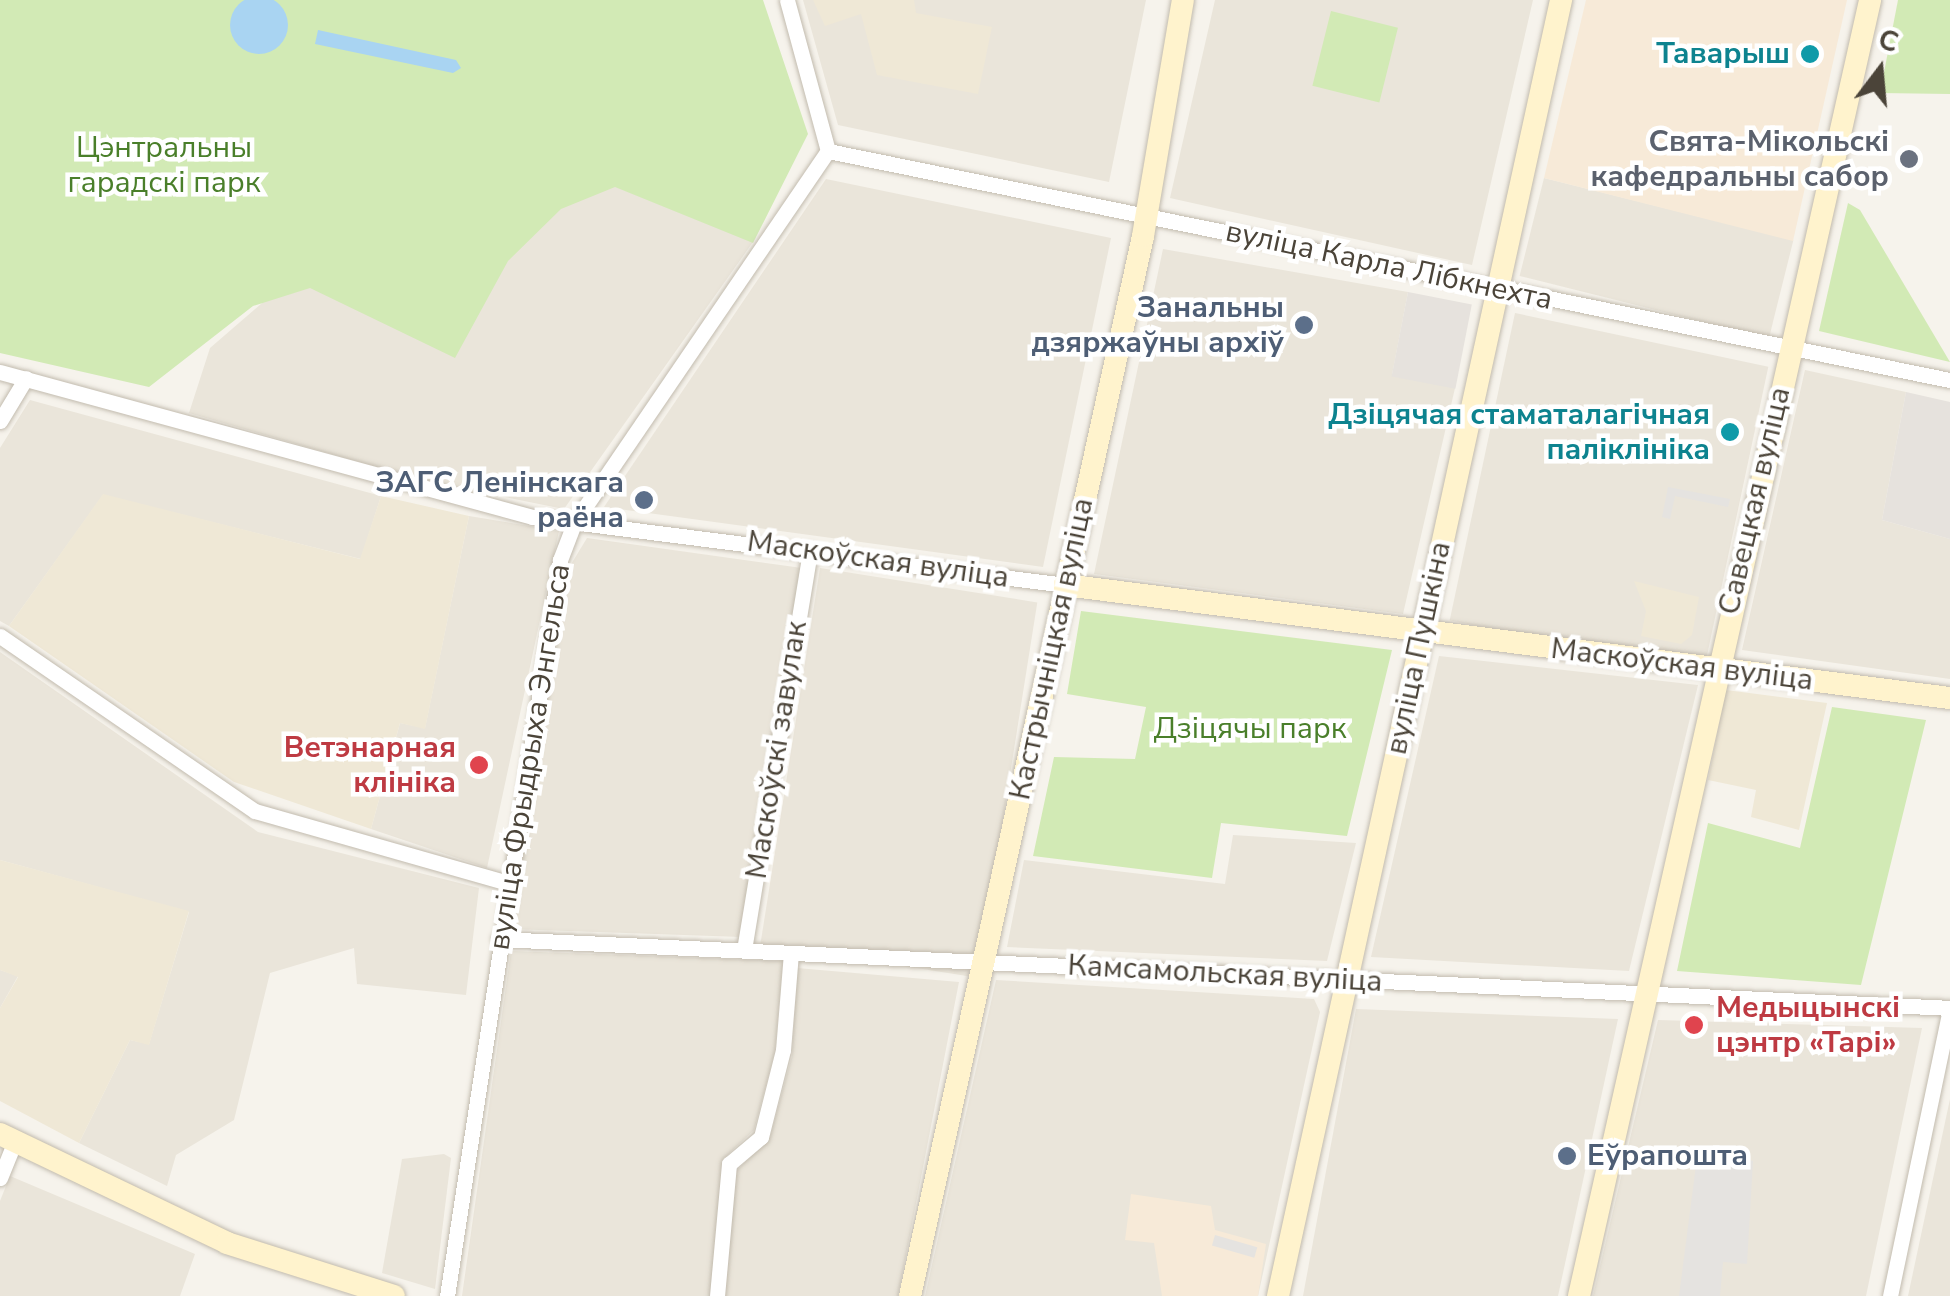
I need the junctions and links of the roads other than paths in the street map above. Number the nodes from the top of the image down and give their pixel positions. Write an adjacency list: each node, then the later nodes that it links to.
1 (787, 0): 5 (street)
2 (1183, 0): 6 (main road, Кастрычніцкая вуліца)
3 (1561, 0): 7 (main road, вуліца Пушкіна)
4 (1870, 0): 8 (main road, Савецкая вуліца)
5 (828, 151): 6 (street, вуліца Карла Лібкнехта); 13 (street, вуліца Фрыдрыха Энгельса)
6 (1145, 217): 7 (street, вуліца Карла Лібкнехта); 15 (main road, Кастрычніцкая вуліца)
7 (1497, 288): 8 (street, вуліца Карла Лібкнехта); 16 (main road, вуліца Пушкіна)
8 (1791, 348): 11 (street, вуліца Карла Лібкнехта); 18 (main road, Савецкая вуліца)
9 (0, 372): 10 (street, Маскоўская вуліца)
10 (26, 378): 12 (street); 13 (street, Маскоўская вуліца)
11 (1950, 380)
12 (0, 421)
13 (574, 523): 14 (street, Маскоўская вуліца); 20 (street, вуліца Фрыдрыха Энгельса)
14 (810, 550): 15 (street, Маскоўская вуліца); 22 (street, Маскоўскі завулак)
15 (1065, 586): 16 (main road, Маскоўская вуліца); 24 (main road, Кастрычніцкая вуліца)
16 (1422, 632): 18 (main road, Маскоўская вуліца); 25 (main road, вуліца Пушкіна)
17 (0, 636): 20 (street)
18 (1716, 670): 19 (main road, Маскоўская вуліца); 26 (main road, Савецкая вуліца)
19 (1950, 698)
20 (507, 883): 21 (street, вуліца Фрыдрыха Энгельса)
21 (500, 939): 22 (street, Камсамольская вуліца); 31 (street, вуліца Фрыдрыха Энгельса)
22 (744, 950): 23 (street, Камсамольская вуліца)
23 (791, 952): 24 (street, Камсамольская вуліца); 32 (street)
24 (984, 962): 25 (street, Камсамольская вуліца); 33 (main road, Кастрычніцкая вуліца)
25 (1346, 980): 26 (street, Камсамольская вуліца); 34 (main road, вуліца Пушкіна)
26 (1644, 995): 27 (street, Камсамольская вуліца); 35 (main road, Савецкая вуліца)
27 (1950, 1009): 36 (street)
28 (8, 1137): 29 (street); 30 (main road)
29 (0, 1178)
30 (394, 1296)
31 (447, 1296)
32 (717, 1296)
33 (910, 1296)
34 (1278, 1296)
35 (1580, 1296)
36 (1890, 1296)

